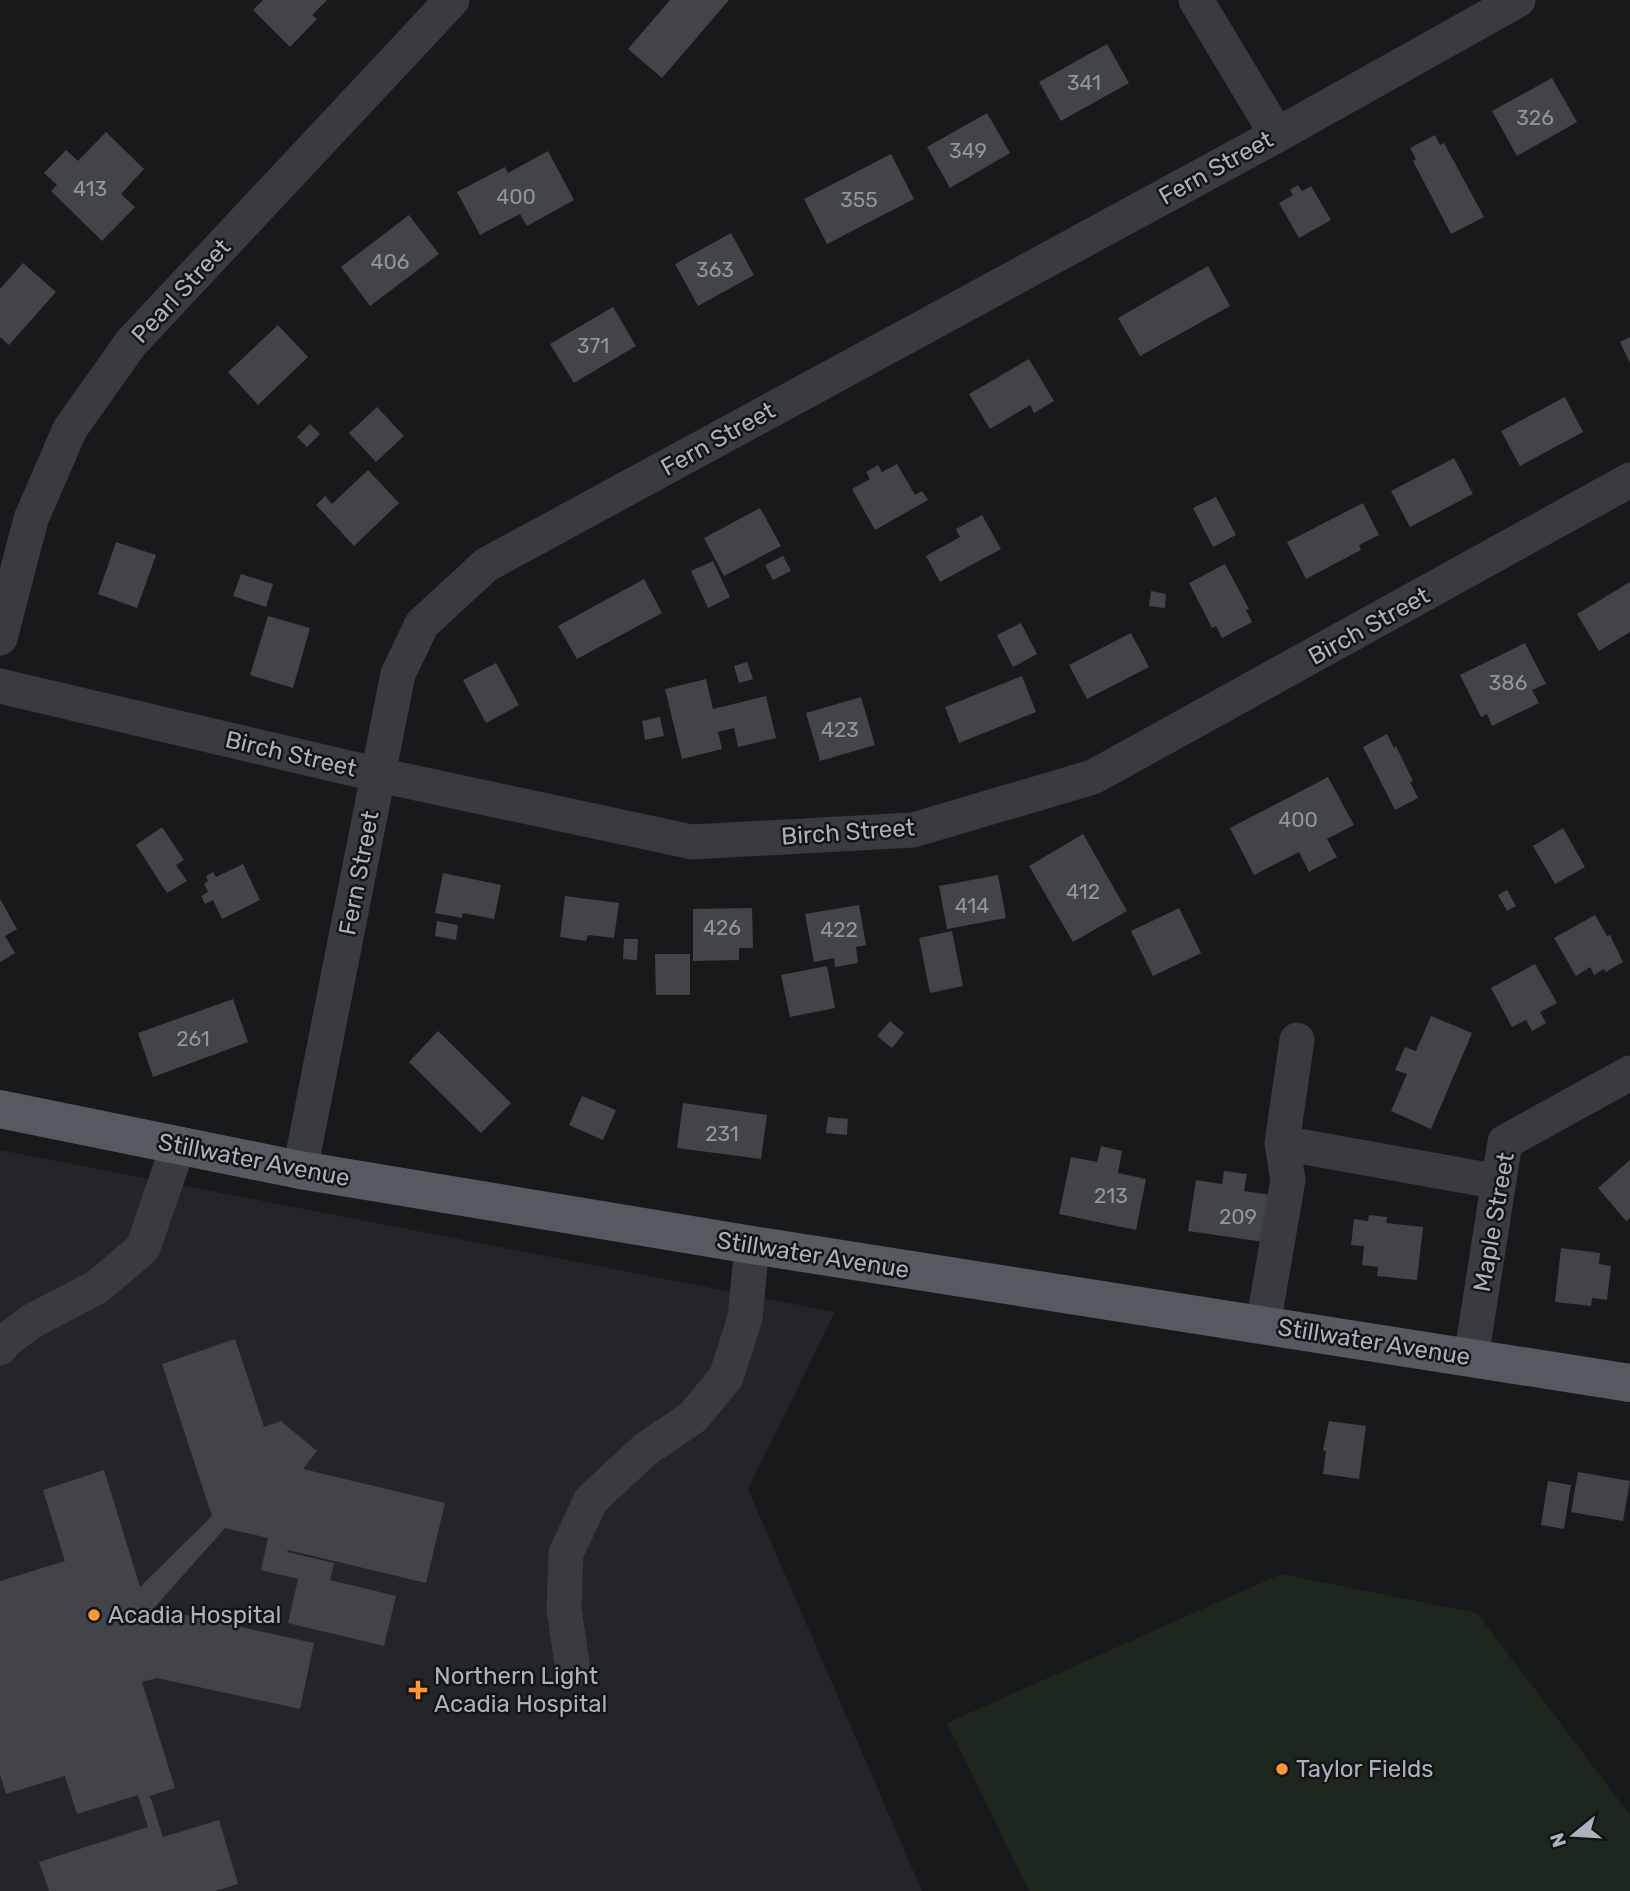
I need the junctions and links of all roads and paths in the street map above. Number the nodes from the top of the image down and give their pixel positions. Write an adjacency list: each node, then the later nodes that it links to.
1 (452, 0): 6 (street, Pearl Street)
2 (1196, 0): 4 (street)
3 (1518, 0): 4 (street, Fern Street)
4 (1278, 135): 8 (street, Fern Street)
5 (1630, 480): 8 (street, Birch Street)
6 (0, 638)
7 (0, 686): 8 (street, Birch Street)
8 (379, 775): 14 (street, Fern Street)
9 (1297, 1040): 12 (street)
10 (1630, 1073): 15 (street, Maple Street)
11 (0, 1109): 13 (main road, Stillwater Avenue)
12 (1282, 1143): 15 (street); 17 (street)
13 (178, 1146): 14 (main road, Stillwater Avenue); 18 (street)
14 (300, 1170): 16 (main road, Stillwater Avenue)
15 (1499, 1182): 19 (street, Maple Street)
16 (752, 1245): 17 (main road, Stillwater Avenue); 21 (street)
17 (1264, 1325): 19 (main road, Stillwater Avenue)
18 (0, 1348)
19 (1471, 1358): 20 (main road, Stillwater Avenue)
20 (1630, 1383)
21 (573, 1670)

